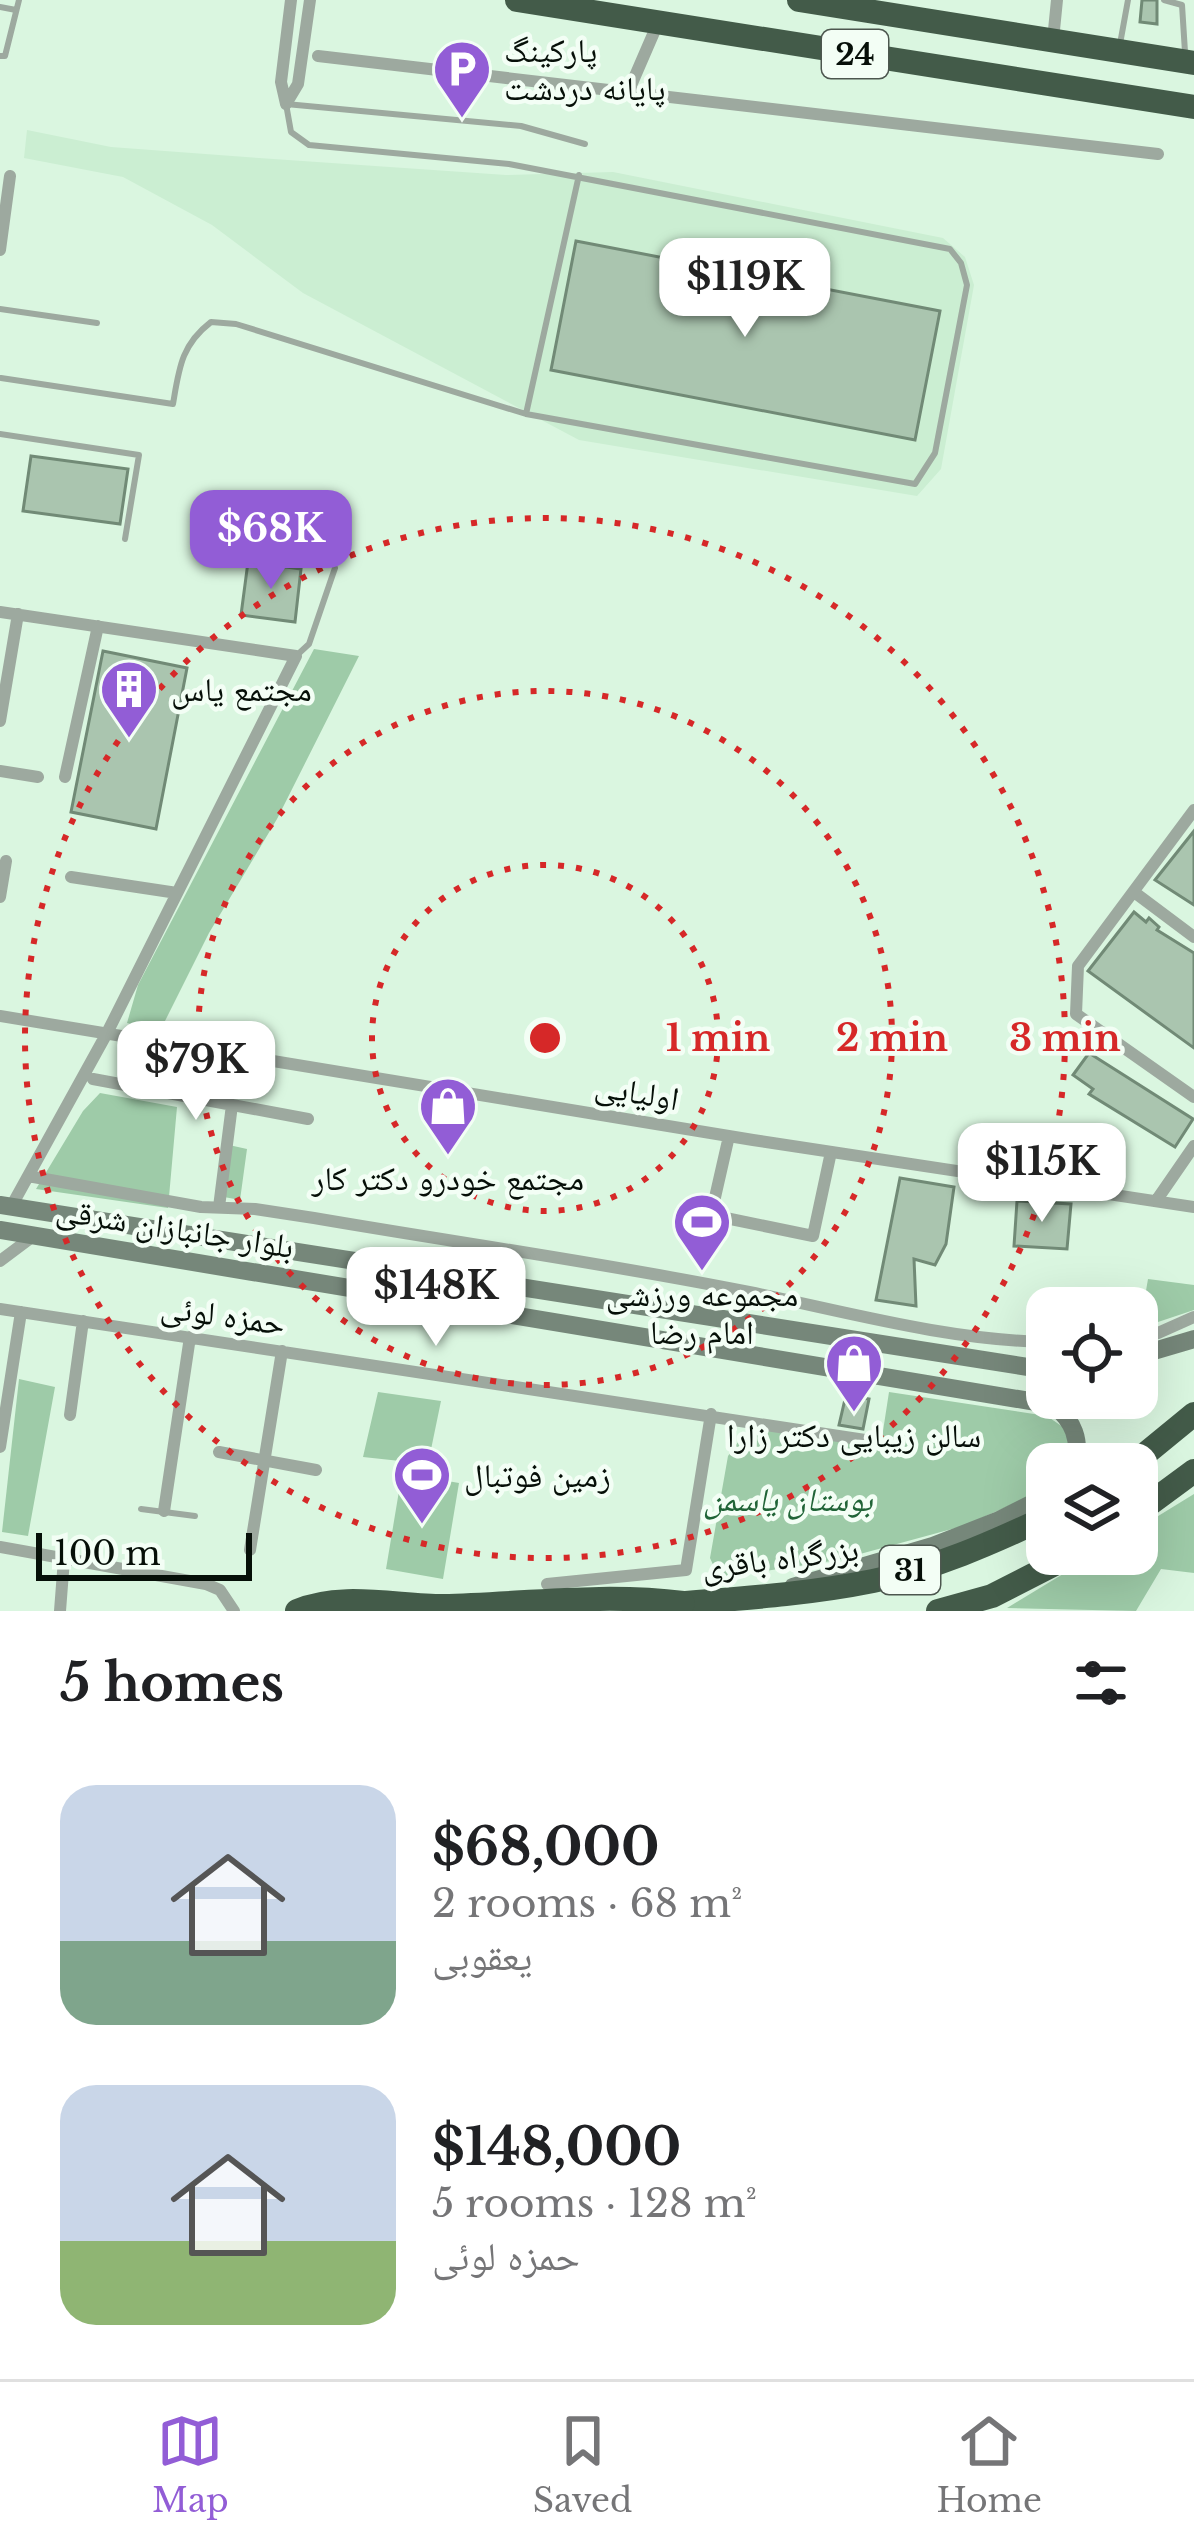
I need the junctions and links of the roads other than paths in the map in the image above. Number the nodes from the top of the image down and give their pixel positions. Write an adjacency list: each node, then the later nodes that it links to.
1 (290, 0): 19 (street)
2 (310, 0): 19 (street)
3 (517, 0): 10 (highway, 24)
4 (799, 0): 13 (highway, 24)
5 (1057, 0): 13 (street)
6 (1128, 0): 14 (lane)
7 (1164, 0): 17 (lane)
8 (18, 5): 9 (lane); 12 (lane)
9 (0, 7)
10 (658, 23): 18 (street); 20 (highway, 24)
11 (0, 32): 12 (lane)
12 (11, 33): 15 (lane)
13 (1053, 40): 14 (highway, 24)
14 (1118, 51): 17 (highway, 24)
15 (3, 56)
16 (318, 56): 18 (street)
17 (1190, 62)
18 (628, 90): 22 (street)
19 (286, 104): 21 (lane); 24 (lane)
20 (1194, 107)
21 (585, 144)
22 (1158, 154)
23 (10, 176): 25 (street)
24 (579, 176): 30 (lane); 30 (lane)
25 (3, 199): 26 (street)
26 (0, 250)
27 (0, 309): 28 (lane)
28 (97, 323)
29 (1, 379): 30 (lane)
30 (526, 415)
31 (0, 434): 32 (lane)
32 (125, 539)
33 (335, 568): 37 (lane)
34 (0, 612): 35 (street)
35 (17, 614): 36 (street); 38 (street)
36 (98, 626): 37 (street); 41 (street)
37 (296, 656): 46 (street)
38 (0, 721)
39 (0, 771): 40 (street)
40 (38, 777)
41 (65, 777)
42 (1194, 810): 45 (street)
43 (6, 861): 47 (street)
44 (71, 877): 46 (street)
45 (1133, 892): 48 (street); 52 (street)
46 (177, 893): 50 (street)
47 (0, 897)
48 (1194, 937)
49 (0, 1016): 50 (street, اولیایی)
50 (107, 1034): 55 (street, اولیایی); 58 (street)
51 (93, 1079): 53 (street)
52 (1194, 1097)
53 (232, 1105): 54 (street); 61 (street)
54 (308, 1119)
55 (729, 1136): 57 (street, اولیایی); 57 (street)
56 (1194, 1146): 59 (street)
57 (831, 1152): 59 (street, اولیایی)
58 (28, 1176): 60 (street); 61 (street)
59 (1156, 1201): 62 (street, اولیایی)
60 (6, 1206): 77 (main road, بلوار جانبازان شرقی)
61 (219, 1208): 73 (street)
62 (1194, 1208)
63 (0, 1230): 64 (main road, بلوار جانبازان شرقی)
64 (34, 1236): 65 (street); 79 (main road, بلوار جانبازان شرقی)
65 (0, 1261)
66 (0, 1309): 67 (street, حمزه لوئی)
67 (21, 1312): 69 (street, حمزه لوئی); 85 (street)
68 (1194, 1317): 70 (street)
69 (83, 1321): 71 (street, حمزه لوئی); 82 (street)
70 (1158, 1333)
71 (190, 1337): 76 (street, حمزه لوئی); 93 (street)
72 (1194, 1339): 75 (main road)
73 (1020, 1342): 74 (street); 77 (street)
74 (1026, 1342)
75 (1158, 1349)
76 (282, 1351): 80 (street, حمزه لوئی); 87 (street)
77 (1017, 1367): 78 (main road, بلوار جانبازان شرقی)
78 (1026, 1368)
79 (1026, 1401)
80 (711, 1414): 83 (street, حمزه لوئی); 100 (street)
81 (1194, 1414): 84 (highway)
82 (70, 1415)
83 (865, 1440)
84 (1158, 1444)
85 (0, 1447)
86 (218, 1452): 87 (street)
87 (264, 1460): 88 (street); 97 (street)
88 (316, 1470)
89 (1193, 1473): 90 (highway)
90 (1158, 1499)
91 (1026, 1507): 101 (main road)
92 (141, 1508): 93 (lane)
93 (164, 1511): 94 (lane)
94 (195, 1516)
95 (1026, 1526): 101 (highway, بزرگراه باقری / 31)
96 (0, 1547): 98 (street)
97 (250, 1550)
98 (64, 1559): 104 (street); 105 (street)
99 (1033, 1575): 108 (highway, 31)
100 (547, 1584)
101 (765, 1597): 103 (highway, بزرگراه باقری / 31)
102 (337, 1602): 106 (street)
103 (683, 1603): 106 (highway, bridge); 107 (highway, بزرگراه باقری / 31)
104 (60, 1611)
105 (235, 1611)
106 (293, 1611)
107 (581, 1611)
108 (938, 1611)

